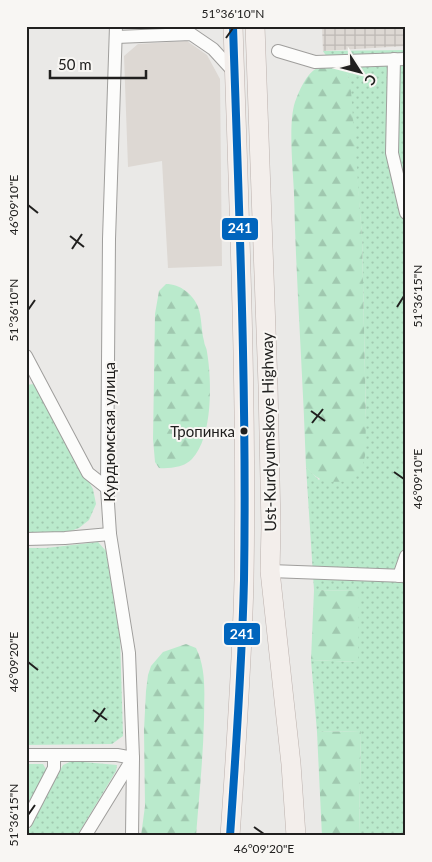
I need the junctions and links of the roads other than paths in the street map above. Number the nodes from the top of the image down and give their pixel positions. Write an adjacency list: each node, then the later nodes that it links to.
1 (233, 26): 7 (main road, Ust-Kurdyumskoye Highway)
2 (255, 26): 14 (main road, Ust-Kurdyumskoye Highway)
3 (194, 30): 4 (street); 7 (street)
4 (116, 32): 10 (street, Курдюмская улица)
5 (278, 51): 6 (street)
6 (400, 59): 8 (street)
7 (235, 73): 22 (main road, Ust-Kurdyumskoye Highway)
8 (406, 213)
9 (26, 356): 10 (street)
10 (107, 488): 11 (street, Курдюмская улица)
11 (110, 534): 12 (street); 18 (street, Курдюмская улица)
12 (26, 538)
13 (406, 556): 15 (street)
14 (270, 571): 15 (street); 23 (main road, Ust-Kurdyumskoye Highway)
15 (403, 576)
16 (26, 755): 17 (street)
17 (54, 755): 18 (street); 19 (street)
18 (132, 758): 20 (street); 21 (street, Курдюмская улица)
19 (26, 822)
20 (85, 836)
21 (132, 836)
22 (230, 836)
23 (296, 836)

